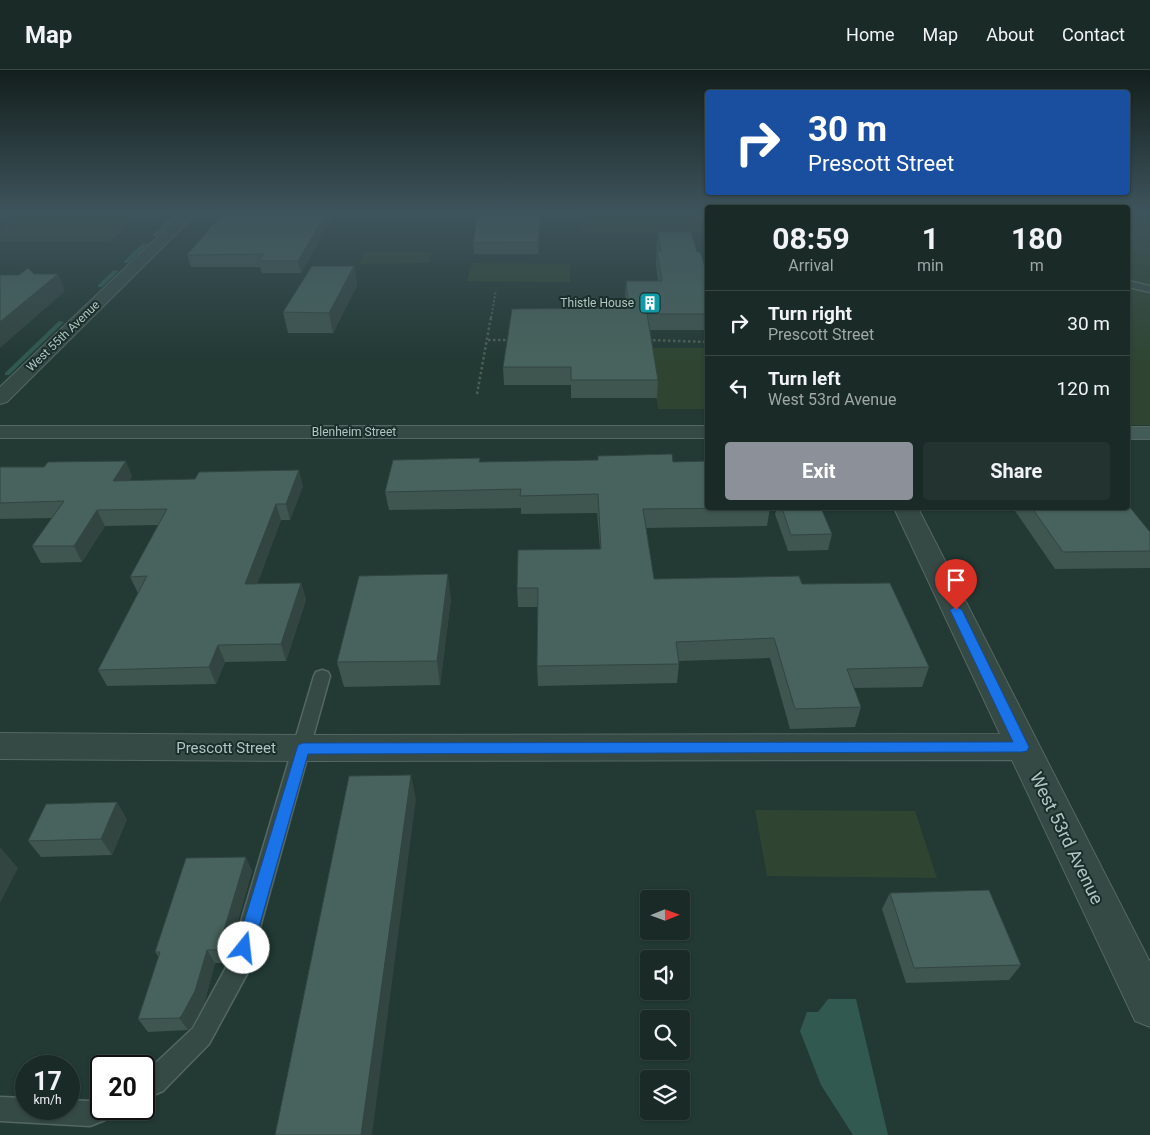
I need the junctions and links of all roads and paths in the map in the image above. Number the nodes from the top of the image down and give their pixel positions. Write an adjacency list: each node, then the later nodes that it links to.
1 (140, 262): 10 (street, West 55th Avenue)
2 (1130, 284): 3 (lane)
3 (1150, 289)
4 (496, 290): 5 (path)
5 (488, 340): 6 (path); 9 (path)
6 (518, 340)
7 (648, 340): 8 (path)
8 (705, 342)
9 (478, 394)
10 (0, 398)
11 (0, 432): 12 (street, Blenheim Street)
12 (705, 432)
13 (1130, 433): 14 (street)
14 (1150, 433)
15 (907, 510): 18 (street, West 53rd Avenue)
16 (322, 676): 19 (lane)
17 (0, 746): 19 (street, Prescott Street)
18 (1022, 747): 19 (street, Prescott Street); 20 (street, West 53rd Avenue)
19 (303, 748): 21 (lane)
20 (1150, 1006)
21 (155, 1081)
22 (0, 1109): 23 (lane)
23 (90, 1114)

